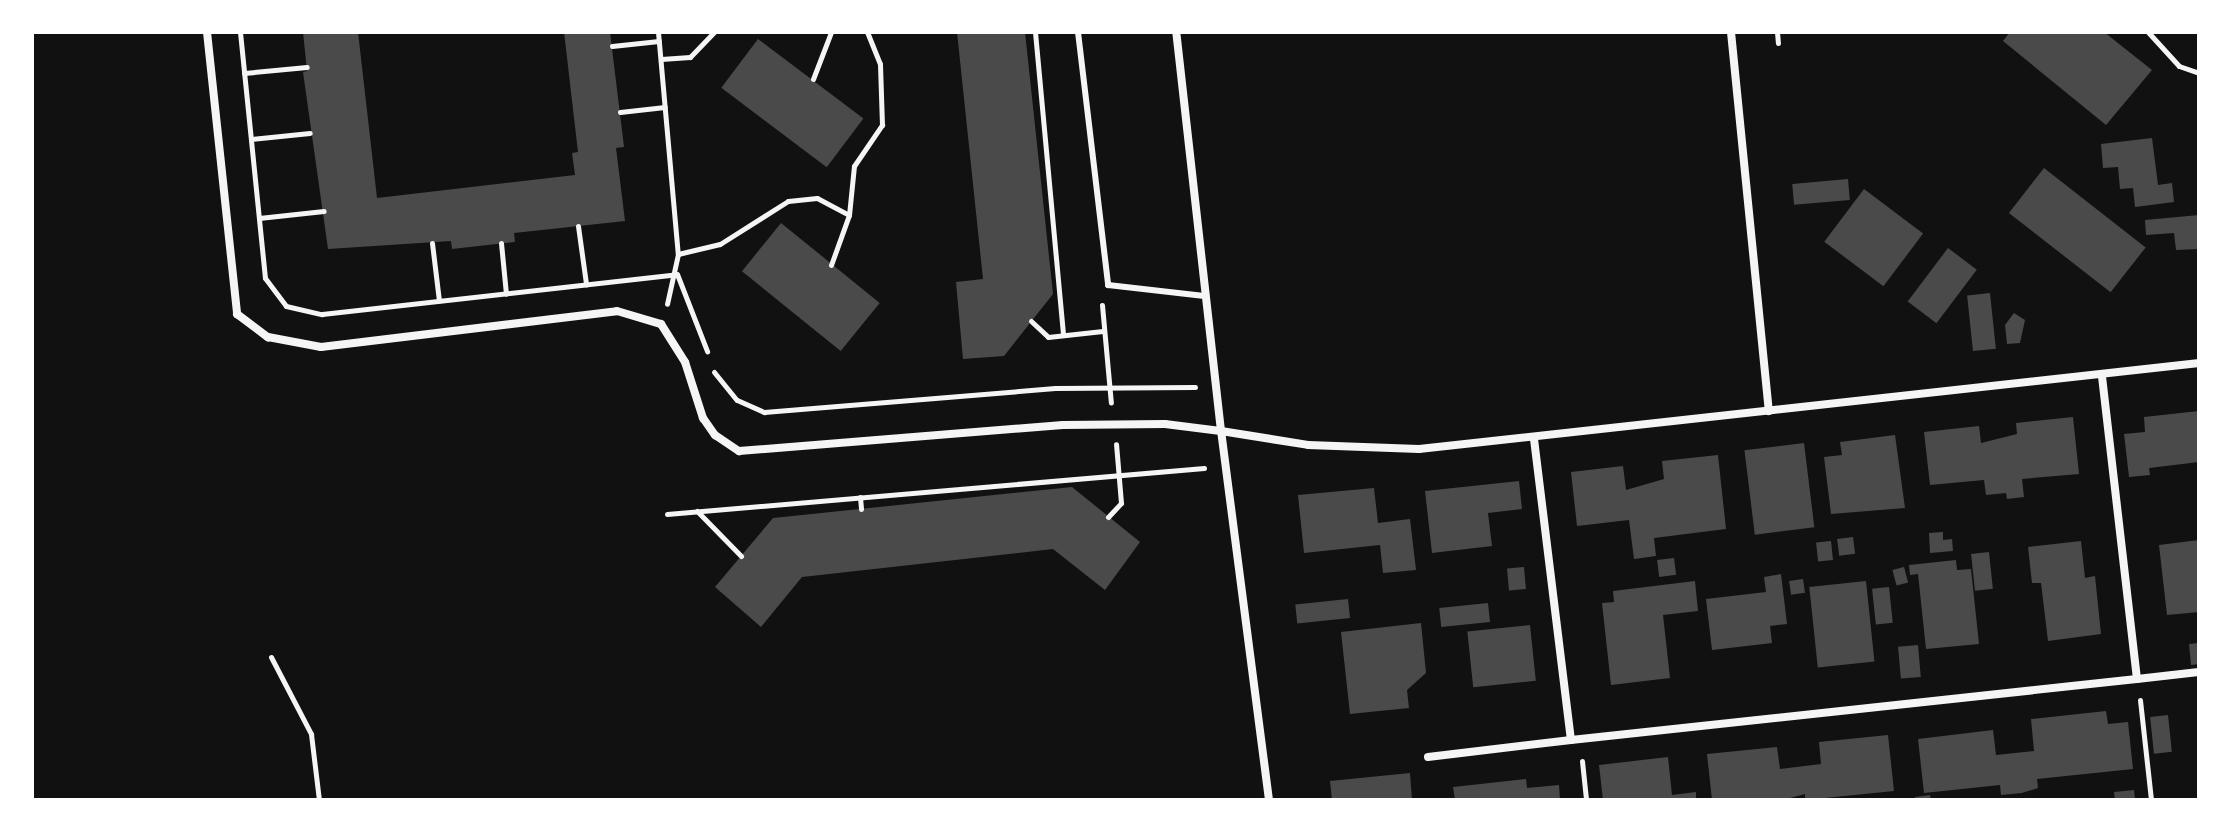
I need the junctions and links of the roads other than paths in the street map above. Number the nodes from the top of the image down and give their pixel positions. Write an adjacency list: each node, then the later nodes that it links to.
1 (207, 32): 9 (street)
2 (1078, 32): 5 (lane)
3 (1176, 32): 5 (street)
4 (1731, 32): 8 (street)
5 (1204, 296): 9 (street)
6 (2199, 363): 7 (street)
7 (2102, 375): 8 (street); 12 (street)
8 (1769, 411): 10 (street)
9 (1221, 431): 10 (street); 15 (street)
10 (1534, 439): 13 (street)
11 (2199, 672): 12 (street)
12 (2137, 679): 13 (street)
13 (1575, 739): 14 (street)
14 (1428, 757)
15 (1269, 800)

